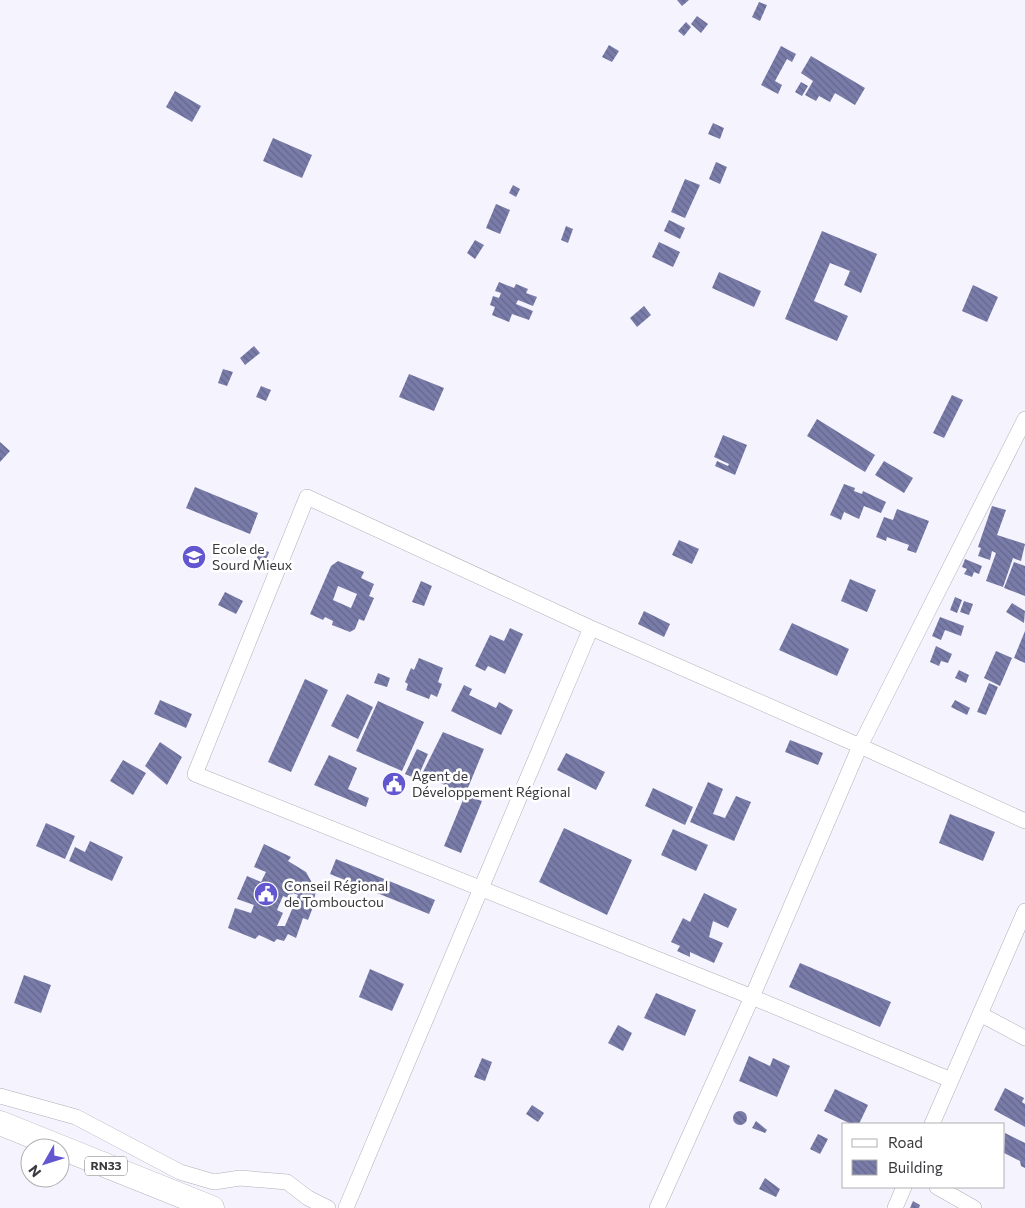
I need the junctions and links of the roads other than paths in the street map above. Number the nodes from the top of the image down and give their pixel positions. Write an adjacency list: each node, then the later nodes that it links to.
1 (1025, 419): 3 (street)
2 (590, 628): 3 (street); 5 (street); 5 (street)
3 (860, 746): 4 (street); 7 (street)
4 (1025, 822)
5 (479, 889): 7 (street); 18 (street)
6 (1025, 911): 8 (street)
7 (752, 997): 10 (street); 19 (street)
8 (980, 1014): 9 (street); 10 (street)
9 (1025, 1038)
10 (951, 1080): 13 (street)
11 (0, 1096): 17 (street)
12 (0, 1123): 16 (main road, RN33)
13 (932, 1123)
14 (904, 1188): 20 (street)
15 (939, 1188): 21 (street)
16 (212, 1208)
17 (328, 1208)
18 (346, 1208)
19 (658, 1208)
20 (895, 1208)
21 (974, 1208)

